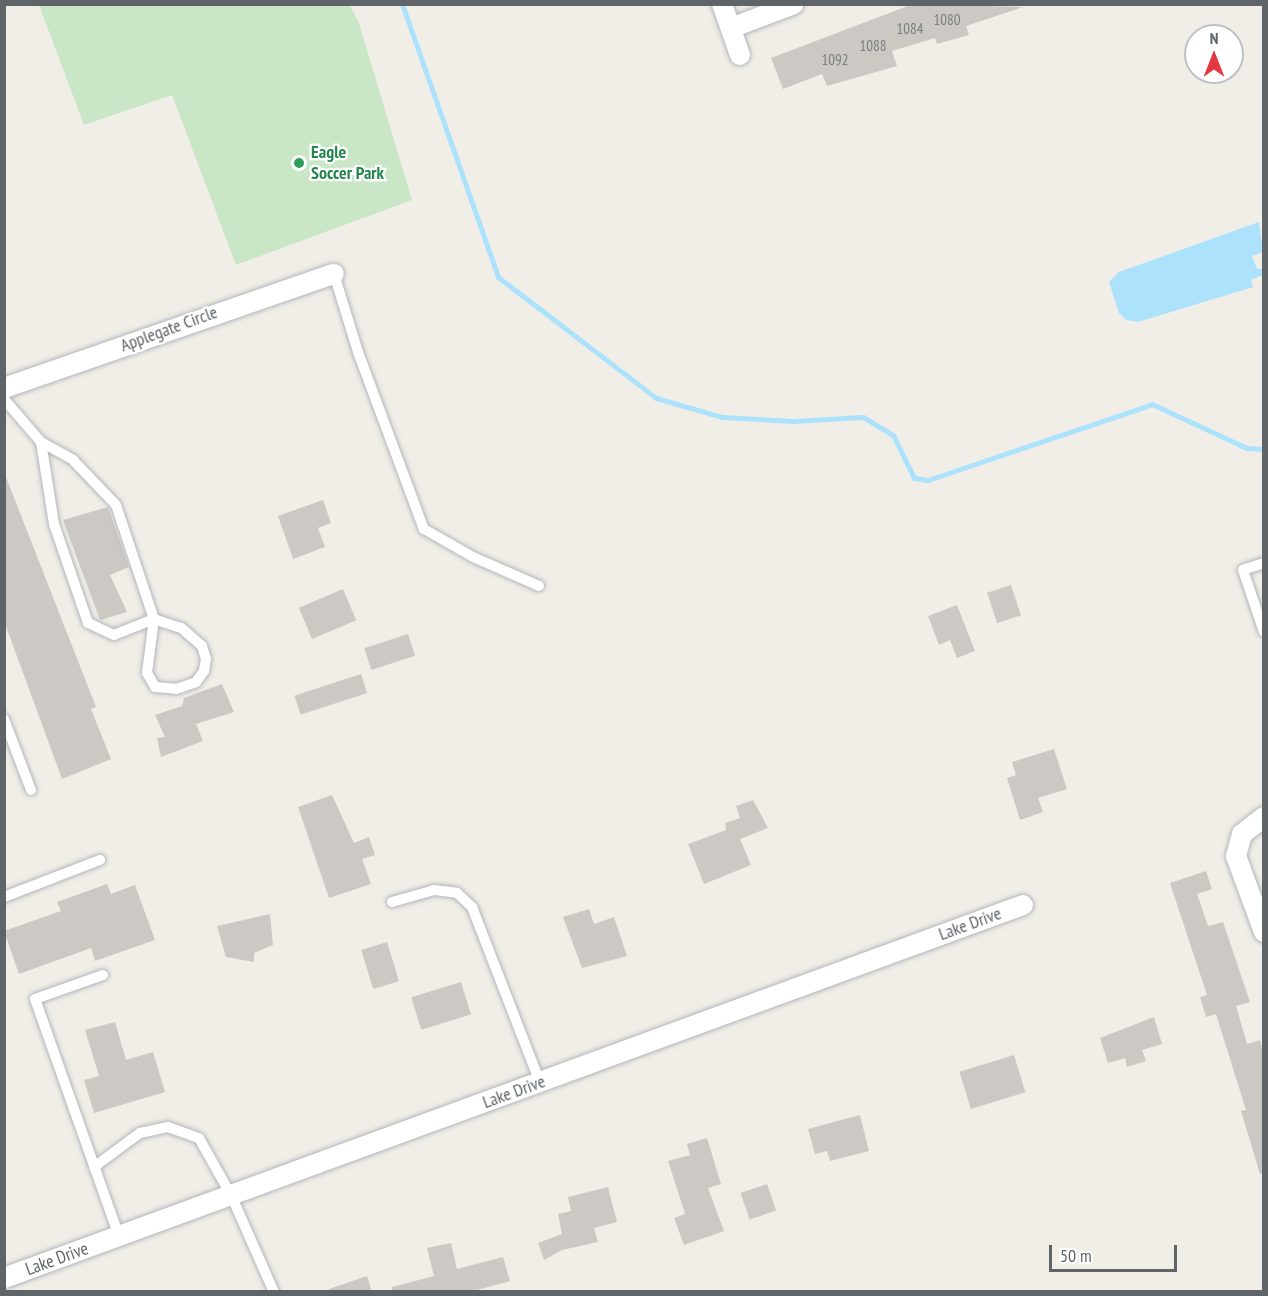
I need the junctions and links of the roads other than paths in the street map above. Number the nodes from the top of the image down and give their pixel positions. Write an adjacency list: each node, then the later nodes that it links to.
1 (722, 4): 3 (street)
2 (794, 4): 3 (street)
3 (730, 28): 4 (street)
4 (740, 55)
5 (334, 274): 6 (street, Applegate Circle); 10 (lane)
6 (4, 388)
7 (4, 399): 8 (lane)
8 (41, 442): 12 (lane); 12 (lane)
9 (1263, 563): 11 (lane)
10 (539, 586)
11 (1261, 616): 13 (lane)
12 (154, 619): 12 (lane)
13 (1263, 632)
14 (4, 719): 15 (lane)
15 (31, 790)
16 (1263, 817): 21 (street)
17 (100, 860): 18 (lane)
18 (4, 897)
19 (392, 902): 23 (lane)
20 (1023, 905): 23 (street, Lake Drive)
21 (1263, 932)
22 (103, 975): 24 (lane)
23 (540, 1082): 25 (street, Lake Drive)
24 (94, 1167): 25 (lane); 26 (lane)
25 (231, 1195): 26 (street, Lake Drive); 28 (lane)
26 (118, 1236): 27 (street, Lake Drive)
27 (4, 1278)
28 (274, 1292)

